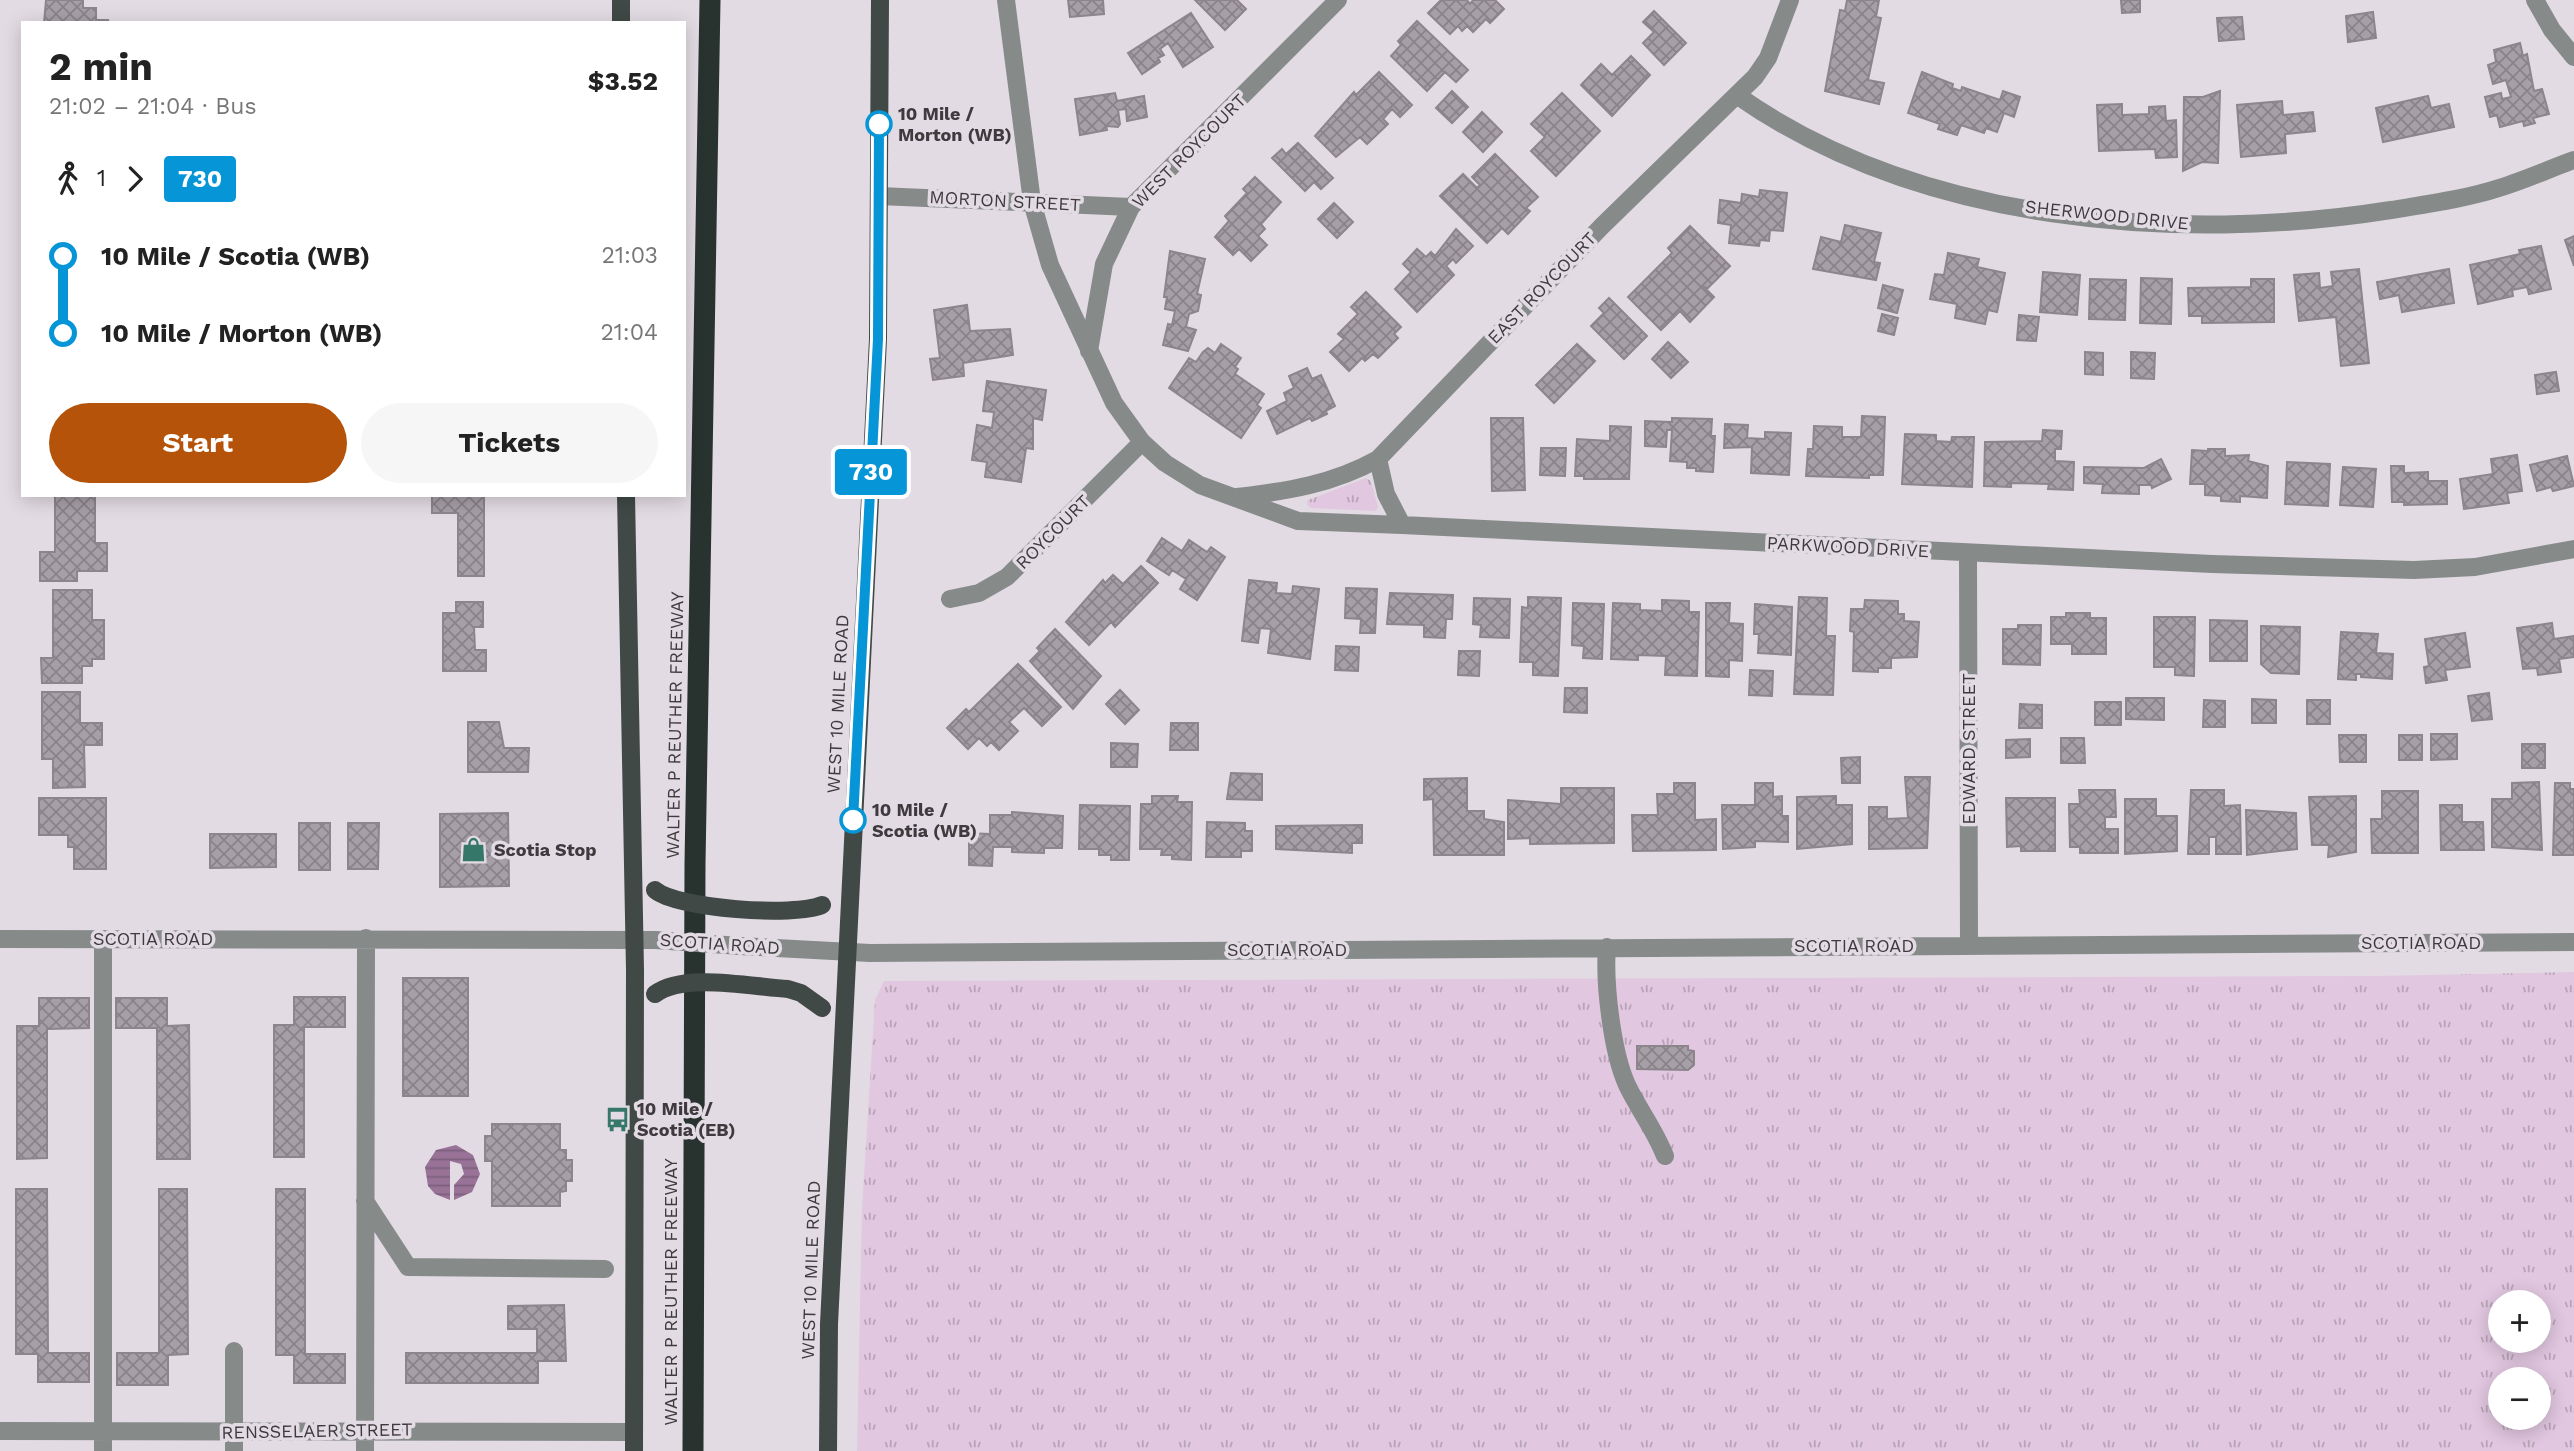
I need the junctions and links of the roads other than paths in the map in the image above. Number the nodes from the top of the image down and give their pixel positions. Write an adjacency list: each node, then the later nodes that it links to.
1 (621, 0): 8 (main road)
2 (710, 0): 49 (highway, WALTER P REUTHER FREEWAY)
3 (880, 0): 12 (main road, WEST 10 MILE ROAD)
4 (1006, 0): 13 (street)
5 (1338, 0): 14 (street, WEST ROYCOURT)
6 (1790, 0): 10 (street, EAST ROYCOURT)
7 (2535, 0): 9 (street)
8 (621, 21)
9 (2574, 57)
10 (1738, 96): 11 (street, SHERWOOD DRIVE); 17 (street, EAST ROYCOURT)
11 (2574, 160)
12 (879, 196): 13 (street, MORTON STREET); 25 (main road, WEST 10 MILE ROAD)
13 (1032, 202): 14 (street, MORTON STREET); 15 (street)
14 (1131, 207): 15 (street, WEST ROYCOURT)
15 (1089, 351): 16 (street)
16 (1142, 442): 19 (street, PARKWOOD DRIVE); 23 (street, ROYCOURT)
17 (1378, 459): 19 (street, EAST ROYCOURT); 20 (street)
18 (626, 497): 24 (main road)
19 (1237, 497): 20 (street, PARKWOOD DRIVE)
20 (1402, 526): 22 (street, PARKWOOD DRIVE)
21 (2574, 549): 22 (street, PARKWOOD DRIVE)
22 (1968, 553): 31 (street, EDWARD STREET)
23 (950, 599)
24 (631, 845): 25 (main road, bridge); 29 (main road)
25 (850, 882): 33 (main road, WEST 10 MILE ROAD)
26 (366, 938): 28 (street, SCOTIA ROAD); 29 (street, SCOTIA ROAD); 37 (street)
27 (0, 939): 28 (street, SCOTIA ROAD)
28 (103, 939): 42 (street)
29 (635, 939): 33 (street, SCOTIA ROAD, bridge); 34 (main road)
30 (2574, 942): 31 (street, SCOTIA ROAD)
31 (1969, 945): 32 (street, SCOTIA ROAD)
32 (1606, 947): 33 (street, SCOTIA ROAD); 36 (street)
33 (846, 952): 35 (main road, WEST 10 MILE ROAD)
34 (634, 1027): 35 (main road, bridge); 44 (main road)
35 (842, 1037): 50 (main road, WEST 10 MILE ROAD)
36 (1665, 1156)
37 (365, 1201): 38 (street); 40 (street)
38 (605, 1269)
39 (234, 1351): 43 (street)
40 (365, 1430): 43 (street, RENSSELAER STREET); 44 (street, RENSSELAER STREET); 47 (street)
41 (0, 1431): 42 (street, RENSSELAER STREET)
42 (103, 1432): 43 (street, RENSSELAER STREET); 45 (street)
43 (234, 1432): 46 (street)
44 (634, 1432): 48 (main road)
45 (103, 1451)
46 (234, 1451)
47 (365, 1451)
48 (634, 1451)
49 (693, 1451)
50 (828, 1451)

